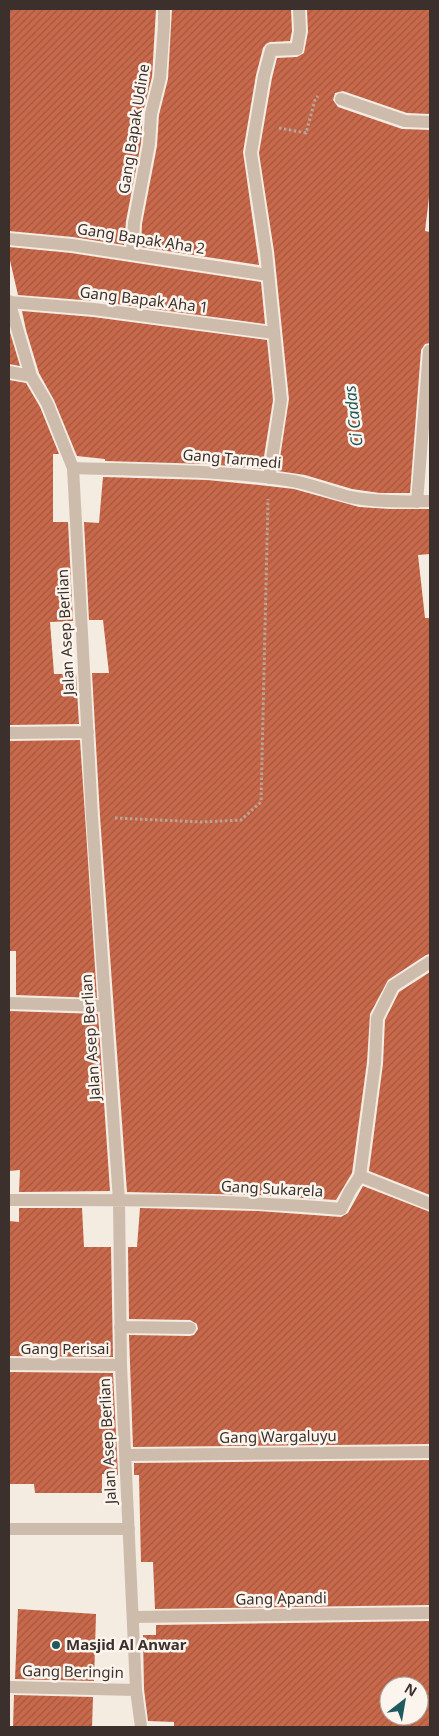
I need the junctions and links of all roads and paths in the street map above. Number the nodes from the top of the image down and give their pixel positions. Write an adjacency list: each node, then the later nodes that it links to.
1 (164, 9): 8 (street, Gang Bapak Udine)
2 (299, 9): 6 (street)
3 (322, 92): 6 (path)
4 (341, 99): 5 (street)
5 (430, 122)
6 (256, 125): 9 (street)
7 (9, 238): 8 (street, Gang Bapak Aha 2)
8 (132, 254): 9 (street, Gang Bapak Aha 2)
9 (268, 275): 11 (street)
10 (9, 302): 11 (street, Gang Bapak Aha 1); 14 (street, Jalan Asep Berlian)
11 (274, 333): 16 (street)
12 (429, 351): 18 (street)
13 (9, 372): 14 (street)
14 (31, 376): 15 (street, Jalan Asep Berlian)
15 (73, 468): 16 (street, Gang Tarmedi); 19 (street, Jalan Asep Berlian)
16 (268, 478): 18 (street, Gang Tarmedi); 21 (path)
17 (430, 501): 18 (street, Gang Tarmedi)
18 (417, 502)
19 (88, 732): 20 (street); 21 (street, Jalan Asep Berlian)
20 (9, 733)
21 (92, 817): 24 (street, Jalan Asep Berlian)
22 (430, 962): 25 (street)
23 (9, 1003): 24 (street)
24 (105, 1006): 27 (street, Jalan Asep Berlian)
25 (360, 1176): 27 (street, Gang Sukarela); 28 (street)
26 (9, 1200): 27 (street)
27 (119, 1200): 29 (street, Jalan Asep Berlian)
28 (430, 1204)
29 (120, 1327): 30 (street); 32 (street, Jalan Asep Berlian)
30 (190, 1328)
31 (9, 1364): 32 (street, Gang Perisai)
32 (121, 1365): 34 (street, Jalan Asep Berlian)
33 (430, 1452): 34 (street, Gang Wargaluyu)
34 (126, 1455): 36 (street, Jalan Asep Berlian)
35 (9, 1529): 36 (street)
36 (128, 1529): 38 (street, Jalan Asep Berlian)
37 (430, 1613): 38 (street, Gang Apandi)
38 (133, 1617): 40 (street, Jalan Asep Berlian)
39 (9, 1688): 40 (street, Gang Beringin)
40 (136, 1690): 41 (street, Jalan Asep Berlian)
41 (141, 1727)

